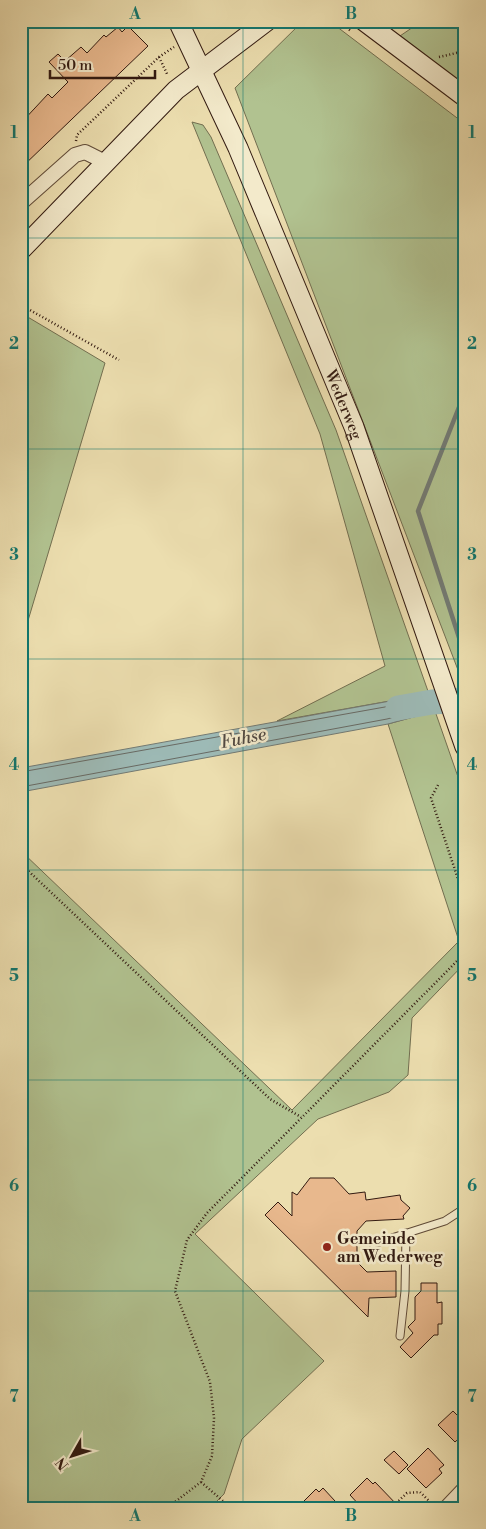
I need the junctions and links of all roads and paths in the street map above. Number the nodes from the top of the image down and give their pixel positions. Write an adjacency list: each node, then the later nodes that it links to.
1 (267, 21): 5 (main road)
2 (364, 21): 7 (main road)
3 (182, 30): 4 (path); 5 (main road, Wederweg)
4 (159, 57): 6 (path); 8 (path)
5 (202, 70): 6 (main road); 14 (main road, Wederweg)
6 (176, 90): 9 (main road)
7 (465, 97)
8 (74, 155): 9 (street); 10 (street)
9 (105, 162): 11 (main road)
10 (21, 203)
11 (21, 250)
12 (21, 305): 13 (path)
13 (119, 360)
14 (465, 748)
15 (438, 786): 17 (path)
16 (21, 864): 19 (path)
17 (465, 900)
18 (465, 952): 19 (path)
19 (302, 1118): 24 (path)
20 (465, 1208): 21 (lane)
21 (406, 1233): 22 (lane); 23 (lane)
22 (373, 1244)
23 (400, 1336)
24 (201, 1482): 26 (path); 27 (path)
25 (465, 1488): 30 (street)
26 (167, 1508)
27 (231, 1508)
28 (391, 1508): 29 (path)
29 (436, 1508)
30 (446, 1508)

